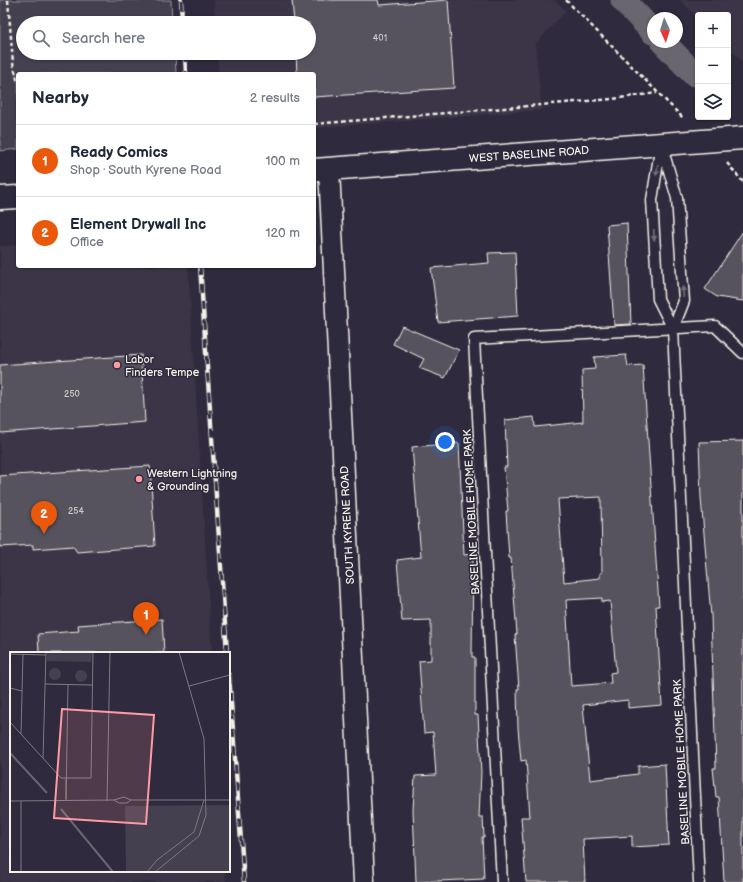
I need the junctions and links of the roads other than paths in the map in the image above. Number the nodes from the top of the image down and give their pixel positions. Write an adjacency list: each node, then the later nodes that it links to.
1 (743, 138): 2 (main road, WEST BASELINE ROAD)
2 (661, 144): 3 (main road, WEST BASELINE ROAD); 6 (lane, BASELINE MOBILE HOME PARK, one-way to 6); 6 (lane, BASELINE MOBILE HOME PARK, one-way to 2)
3 (322, 169): 8 (street, SOUTH KYRENE ROAD)
4 (16, 197): 5 (main road)
5 (0, 198)
6 (673, 329): 7 (lane, BASELINE MOBILE HOME PARK); 9 (lane, BASELINE MOBILE HOME PARK); 10 (lane, BASELINE MOBILE HOME PARK)
7 (743, 353)
8 (364, 882)
9 (502, 882)
10 (699, 882)

